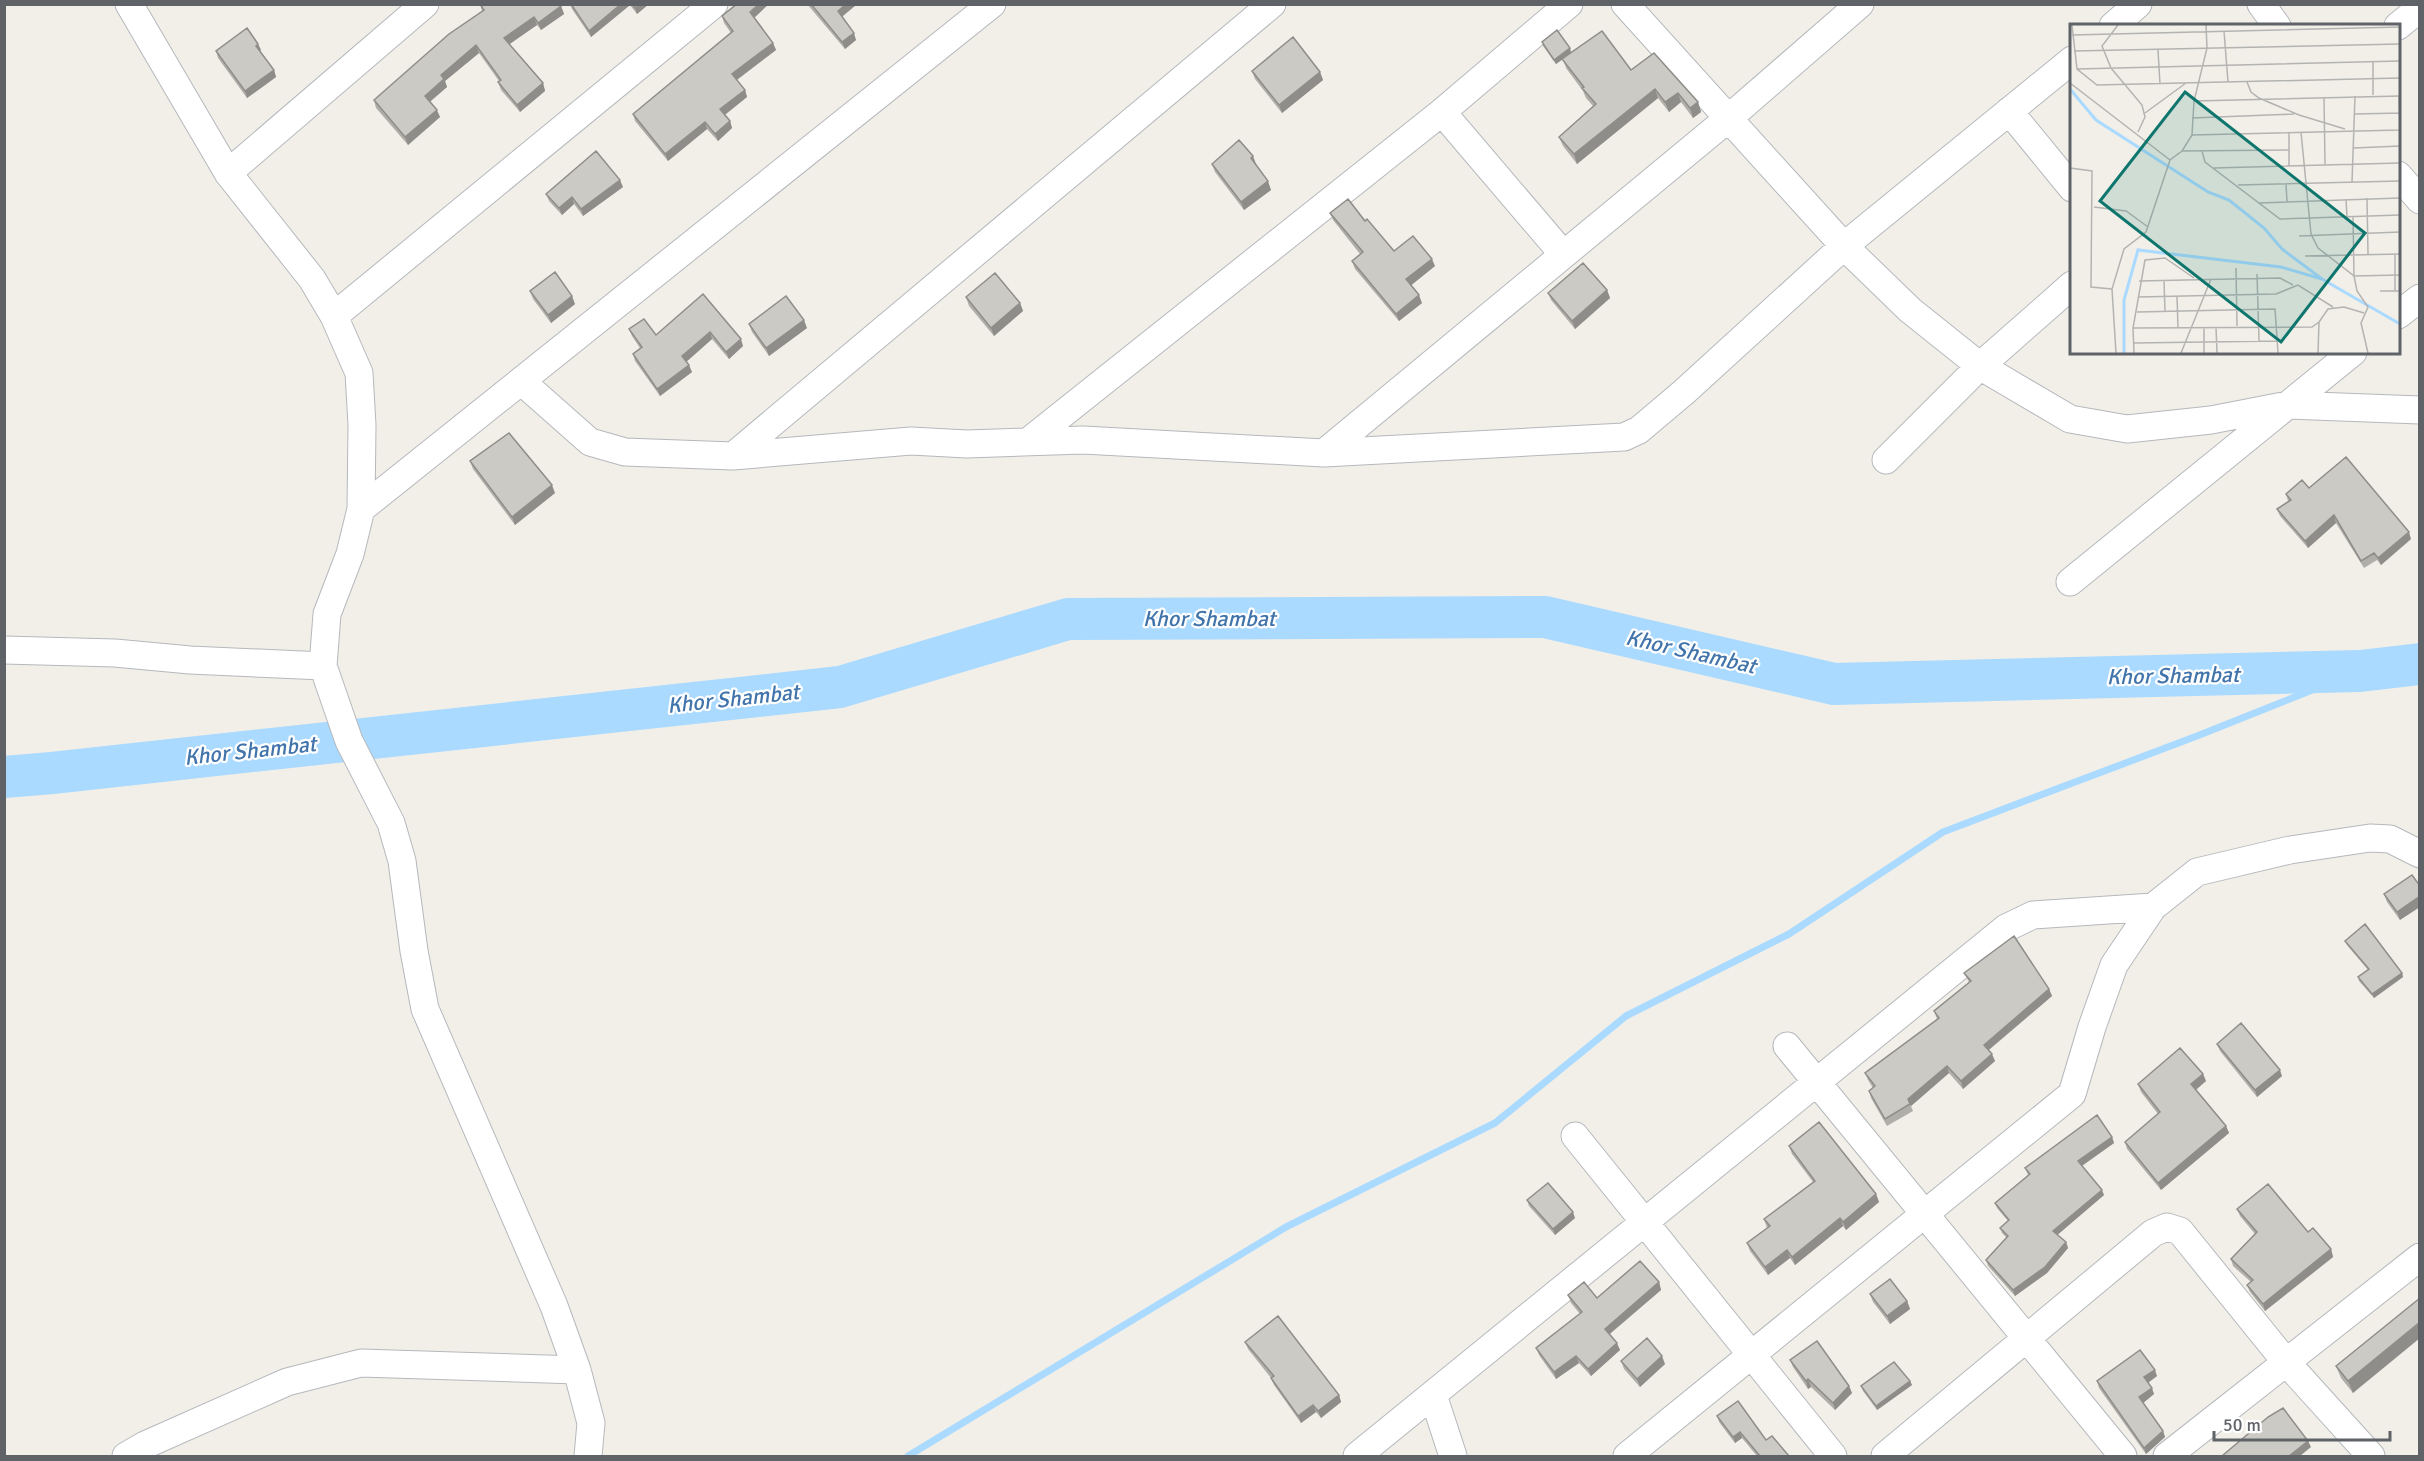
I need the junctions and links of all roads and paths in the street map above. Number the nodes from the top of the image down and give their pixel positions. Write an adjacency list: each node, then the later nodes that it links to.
1 (425, 4): 19 (street)
2 (714, 4): 28 (street)
3 (992, 4): 31 (street)
4 (1272, 4): 36 (street)
5 (1569, 4): 16 (street)
6 (1625, 4): 18 (street)
7 (1860, 4): 18 (street)
8 (2138, 4): 12 (street)
9 (2261, 4): 13 (street)
10 (137, 8): 19 (street)
11 (2420, 8): 14 (street)
12 (2115, 24)
13 (2276, 24)
14 (2400, 24)
15 (2070, 62): 17 (street)
16 (1442, 111): 24 (street); 34 (street)
17 (2009, 111): 21 (street); 23 (street)
18 (1730, 117): 23 (street); 24 (street)
19 (228, 173): 28 (street)
20 (2400, 177): 22 (street)
21 (2070, 186)
22 (2420, 200)
23 (1844, 246): 30 (street); 35 (street)
24 (1563, 254): 35 (street)
25 (2070, 287): 30 (street)
26 (2420, 298): 27 (street)
27 (2400, 313)
28 (334, 316): 38 (street)
29 (2351, 354): 32 (street)
30 (1980, 366): 32 (street); 37 (street)
31 (521, 381): 36 (street); 38 (street)
32 (2288, 405): 33 (street); 39 (street)
33 (2420, 410)
34 (1030, 440): 35 (street); 36 (street)
35 (1324, 453)
36 (733, 456)
37 (1886, 460)
38 (361, 509): 41 (street)
39 (2070, 582)
40 (4, 650): 41 (street)
41 (322, 666): 53 (street)
42 (2420, 854): 43 (street)
43 (2153, 907): 45 (street); 47 (street)
44 (1787, 1046): 45 (street)
45 (1817, 1082): 47 (street); 48 (street)
46 (1575, 1136): 48 (street)
47 (1924, 1214): 50 (street); 51 (street)
48 (1645, 1223): 51 (street); 54 (street)
49 (2420, 1257): 52 (street)
50 (2027, 1339): 52 (street); 61 (street); 62 (street)
51 (1751, 1355): 59 (street); 60 (street)
52 (2286, 1362): 63 (street); 64 (street)
53 (577, 1370): 55 (street); 56 (street)
54 (1433, 1395): 57 (street); 58 (street)
55 (126, 1456)
56 (588, 1456)
57 (1357, 1456)
58 (1453, 1456)
59 (1627, 1456)
60 (1833, 1456)
61 (1885, 1456)
62 (2123, 1456)
63 (2167, 1456)
64 (2371, 1456)

